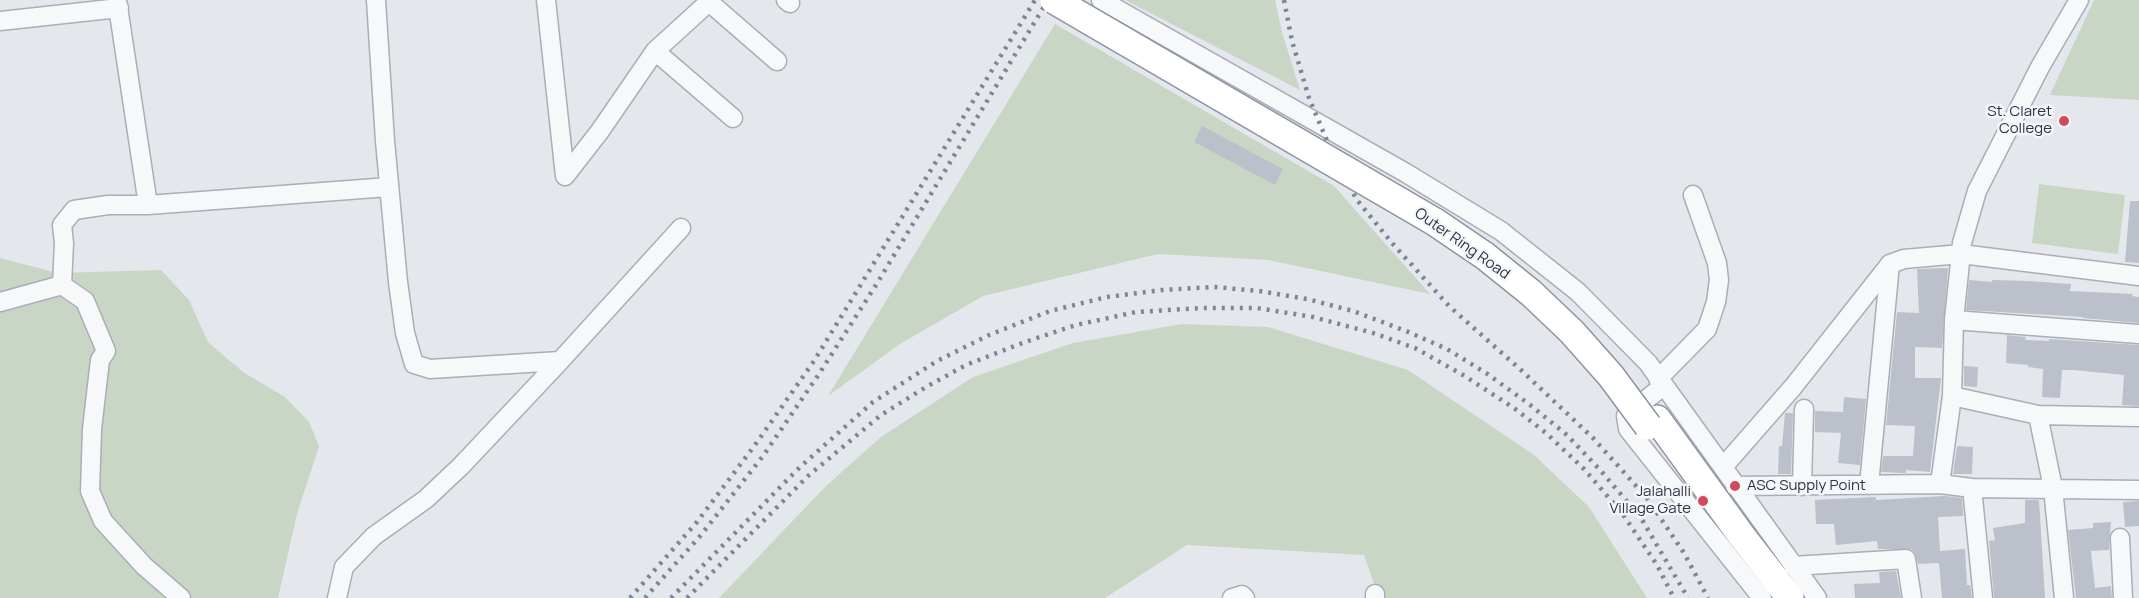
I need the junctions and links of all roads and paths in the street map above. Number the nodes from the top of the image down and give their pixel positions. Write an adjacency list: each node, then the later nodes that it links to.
1 (376, 0): 13 (street)
2 (546, 0): 10 (street)
3 (1054, 0): 30 (highway, Outer Ring Road, bridge)
4 (1077, 0): 30 (highway, Outer Ring Road)
5 (1101, 0): 25 (street)
6 (2079, 0): 17 (street)
7 (710, 1): 10 (street); 11 (street)
8 (118, 4): 9 (street); 15 (street)
9 (0, 21)
10 (655, 51): 12 (street)
11 (777, 61)
12 (733, 118)
13 (389, 187): 15 (street); 24 (street)
14 (1694, 195): 25 (street)
15 (148, 205): 20 (street)
16 (681, 228): 24 (street)
17 (1961, 254): 18 (street); 19 (street); 22 (street)
18 (1890, 264): 31 (street); 33 (street)
19 (2139, 276)
20 (62, 285): 21 (street); 41 (street)
21 (0, 302)
22 (1954, 320): 23 (street); 26 (street)
23 (2139, 334)
24 (560, 361): 42 (street)
25 (1660, 382): 31 (street); 45 (street)
26 (1952, 396): 28 (street); 32 (street)
27 (1804, 409): 35 (street)
28 (2038, 415): 29 (street); 37 (street)
29 (2139, 417)
30 (1652, 423): 46 (highway, Outer Ring Road); 47 (highway, Outer Ring Road)
31 (1723, 467): 34 (street)
32 (1940, 484): 33 (street); 36 (street)
33 (1869, 485): 35 (street)
34 (1735, 486): 35 (street); 40 (street)
35 (1802, 486)
36 (1972, 488): 37 (street); 50 (street)
37 (2053, 488): 38 (street); 51 (street)
38 (2139, 490)
39 (2120, 538): 52 (street)
40 (1792, 566): 48 (street); 49 (street)
41 (181, 598)
42 (337, 598)
43 (1232, 598): 44 (street)
44 (1245, 598)
45 (1762, 598)
46 (1774, 598)
47 (1790, 598)
48 (1817, 598)
49 (1912, 598)
50 (1983, 598)
51 (2064, 598)
52 (2123, 598)

